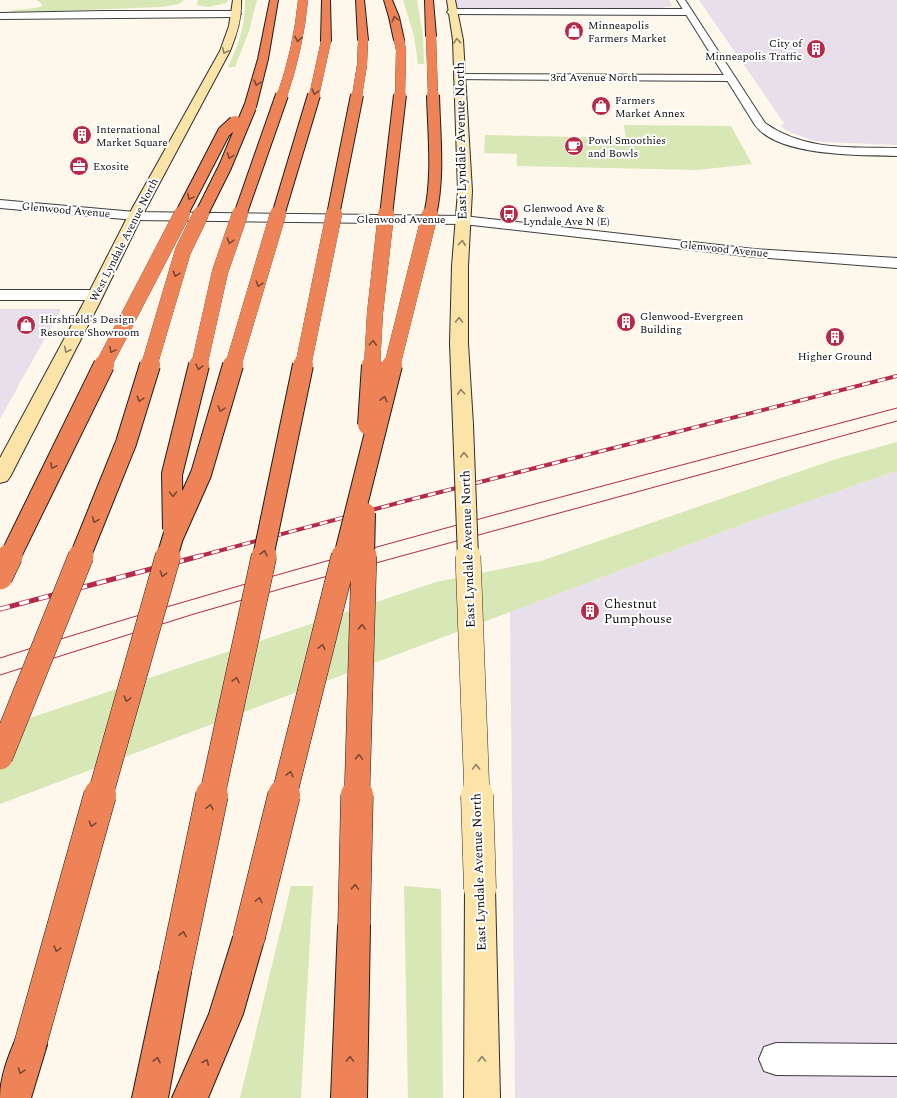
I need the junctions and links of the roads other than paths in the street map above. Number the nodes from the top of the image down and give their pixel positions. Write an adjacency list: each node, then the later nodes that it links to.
1 (274, 0): 16 (highway, one-way to 16)
2 (303, 0): 25 (highway, one-way to 25, bridge)
3 (326, 0): 25 (highway, one-way to 25, bridge)
4 (360, 0): 31 (highway, one-way to 4, bridge)
5 (388, 0): 33 (highway, one-way to 5, bridge)
6 (429, 0): 32 (highway, one-way to 6, bridge)
7 (451, 0): 11 (main road, East Lyndale Avenue North)
8 (681, 0): 12 (street)
9 (237, 7): 13 (street); 13 (street); 19 (main road, West Lyndale Avenue North, one-way to 19)
10 (2, 12): 13 (street)
11 (452, 12): 12 (street); 14 (main road, East Lyndale Avenue North, one-way to 11)
12 (688, 12): 15 (street)
13 (104, 14)
14 (460, 77): 15 (street, 3rd Avenue North); 20 (main road, East Lyndale Avenue North)
15 (729, 78): 17 (street)
16 (250, 107): 26 (highway, one-way to 26, bridge); 27 (highway, one-way to 27, bridge)
17 (897, 152)
18 (0, 204): 19 (street, Glenwood Avenue)
19 (135, 216): 20 (street, Glenwood Avenue); 23 (main road, West Lyndale Avenue North)
20 (463, 220): 21 (street, Glenwood Avenue); 34 (main road, East Lyndale Avenue North, one-way to 20, bridge)
21 (897, 263)
22 (0, 295): 23 (street)
23 (95, 295): 24 (main road, West Lyndale Avenue North, one-way to 24)
24 (0, 477)
25 (173, 536): 30 (highway, one-way to 30, bridge)
26 (0, 577)
27 (0, 758)
28 (776, 1059): 29 (street)
29 (897, 1060)
30 (13, 1098)
31 (150, 1098)
32 (190, 1098)
33 (349, 1098)
34 (482, 1098)

